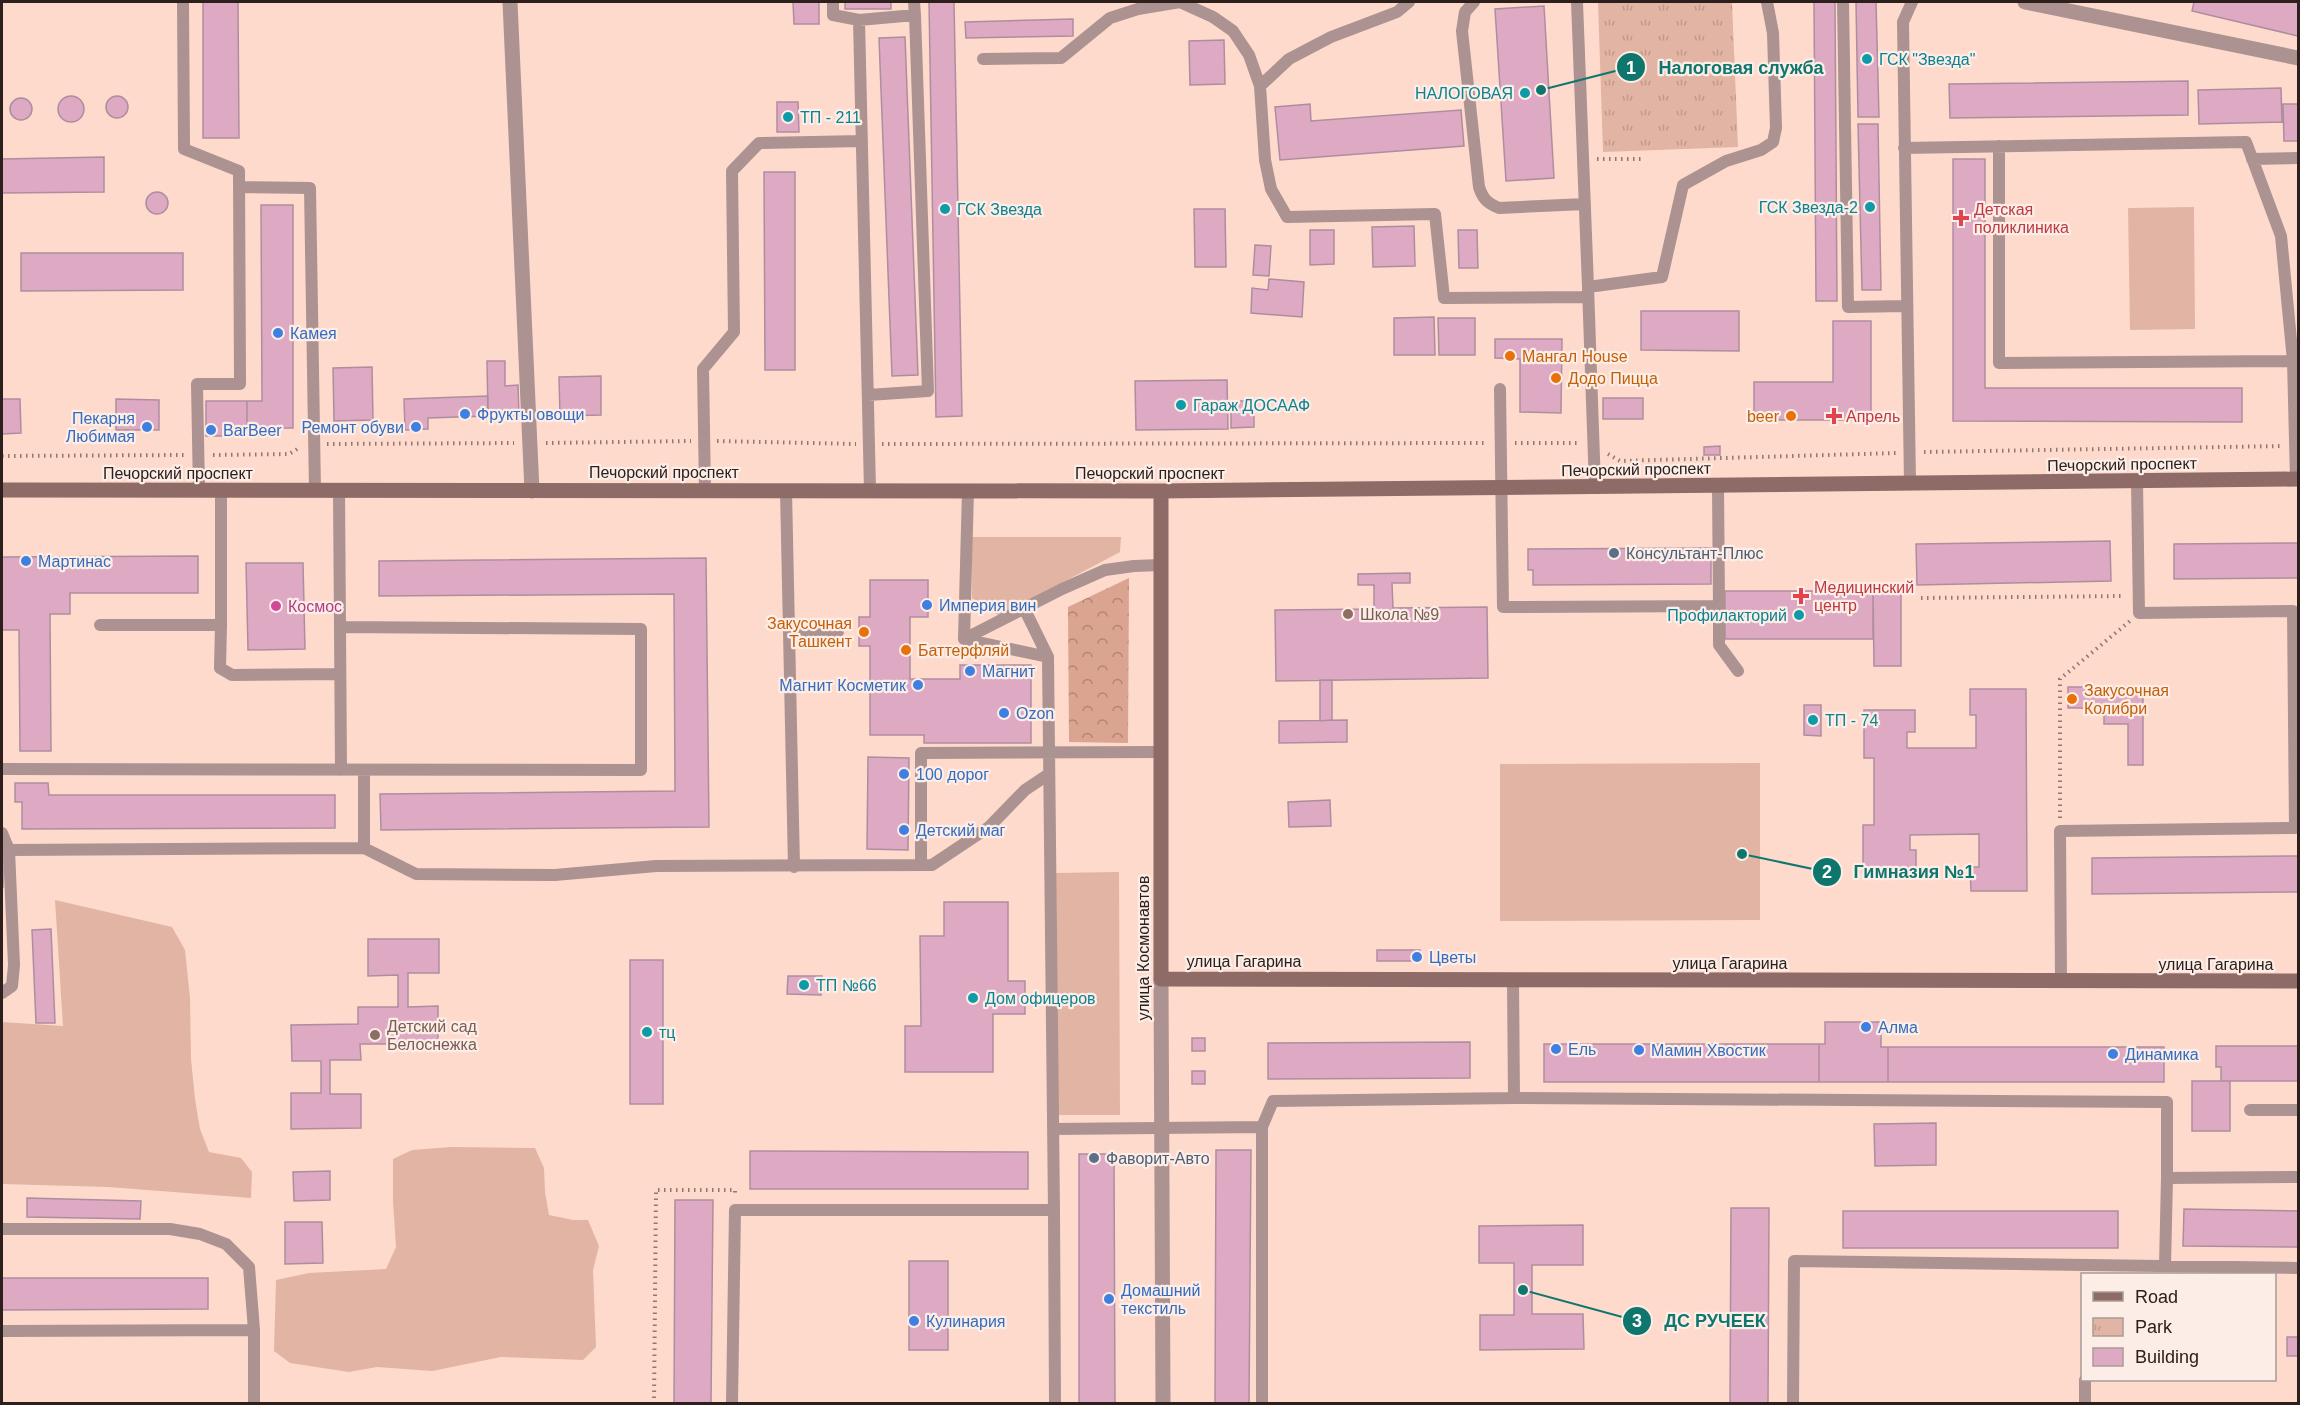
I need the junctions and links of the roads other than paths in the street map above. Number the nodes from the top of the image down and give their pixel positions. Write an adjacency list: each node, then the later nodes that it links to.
1 (183, 2): 23 (lane)
2 (510, 2): 44 (street)
3 (833, 2): 14 (lane)
4 (914, 2): 13 (lane)
5 (1180, 2): 16 (lane); 17 (lane)
6 (1409, 2): 17 (lane)
7 (1474, 2): 24 (lane)
8 (1577, 2): 24 (lane)
9 (1767, 2): 25 (lane)
10 (1843, 2): 26 (lane)
11 (1912, 2): 20 (lane)
12 (2025, 2): 15 (street)
13 (915, 15): 14 (lane); 29 (lane)
14 (860, 20): 18 (lane)
15 (2298, 58)
16 (983, 59)
17 (1260, 86): 25 (lane)
18 (862, 141): 29 (lane); 37 (lane)
19 (2000, 147): 20 (lane); 22 (lane); 27 (lane)
20 (1904, 148): 26 (lane)
21 (2298, 158): 22 (lane)
22 (2252, 159): 27 (lane)
23 (239, 187): 40 (lane); 42 (lane)
24 (1585, 204): 25 (lane)
25 (1588, 292): 34 (lane)
26 (1906, 306): 32 (lane)
27 (2296, 359): 30 (lane)
28 (1500, 389): 35 (lane)
29 (868, 395): 39 (lane)
30 (2297, 479): 31 (main road, Печорский проспект)
31 (2137, 482): 32 (main road, Печорский проспект); 73 (lane)
32 (1910, 483): 33 (main road, Печорский проспект)
33 (1718, 486): 34 (main road, Печорский проспект); 48 (lane)
34 (1595, 487): 35 (main road, Печорский проспект)
35 (1501, 488): 46 (main road, Печорский проспект); 48 (lane)
36 (2, 490): 40 (main road, Печорский проспект)
37 (705, 490): 38 (main road, Печорский проспект); 44 (main road, Печорский проспект)
38 (786, 490): 39 (main road, Печорский проспект); 53 (lane)
39 (870, 490): 45 (main road, Печорский проспект)
40 (199, 491): 41 (main road, Печорский проспект)
41 (221, 491): 42 (main road, Печорский проспект); 51 (lane)
42 (315, 491): 43 (main road, Печорский проспект)
43 (339, 491): 44 (main road, Печорский проспект); 52 (lane)
44 (532, 491)
45 (968, 491): 46 (main road, Печорский проспект); 55 (lane)
46 (1161, 491): 47 (main road, улица Космонавтов)
47 (1161, 566): 49 (lane); 60 (main road, улица Космонавтов)
48 (1719, 606): 57 (lane)
49 (1024, 608): 55 (lane); 56 (lane)
50 (100, 625): 51 (lane)
51 (221, 625): 58 (lane)
52 (340, 627): 58 (lane); 63 (lane)
53 (789, 632): 54 (lane); 69 (lane)
54 (838, 632)
55 (963, 639): 56 (lane)
56 (1048, 657): 59 (lane)
57 (1738, 671)
58 (340, 674): 62 (lane)
59 (1048, 752): 60 (lane); 64 (lane); 68 (lane)
60 (1161, 752): 70 (main road, улица Космонавтов)
61 (2, 770): 62 (lane)
62 (341, 770): 63 (lane)
63 (364, 770): 66 (lane)
64 (1049, 774): 68 (lane); 80 (lane)
65 (2, 833): 67 (lane)
66 (364, 848): 67 (lane); 69 (lane)
67 (9, 850): 74 (lane)
68 (921, 865): 69 (lane)
69 (794, 867)
70 (1161, 979): 71 (main road, улица Гагарина); 78 (street, улица Космонавтов)
71 (1514, 981): 73 (main road, улица Гагарина); 75 (lane)
72 (2298, 981): 73 (main road, улица Гагарина)
73 (2061, 982)
74 (2, 993)
75 (1514, 1098): 79 (lane); 82 (lane)
76 (2250, 1110): 77 (lane)
77 (2298, 1110)
78 (1162, 1127): 79 (lane); 80 (lane); 94 (street, улица Космонавтов)
79 (1262, 1127): 95 (lane)
80 (1053, 1129): 83 (lane)
81 (2298, 1177): 82 (lane)
82 (2167, 1178): 85 (lane)
83 (1054, 1210): 92 (lane); 93 (lane)
84 (2, 1229): 88 (lane)
85 (2165, 1266): 86 (lane); 87 (lane)
86 (2298, 1268)
87 (2084, 1270): 96 (lane)
88 (254, 1330): 89 (lane); 91 (lane)
89 (2, 1331)
90 (2085, 1381): 97 (lane)
91 (254, 1404)
92 (732, 1404)
93 (1055, 1404)
94 (1163, 1404)
95 (1262, 1404)
96 (1793, 1404)
97 (2085, 1404)

